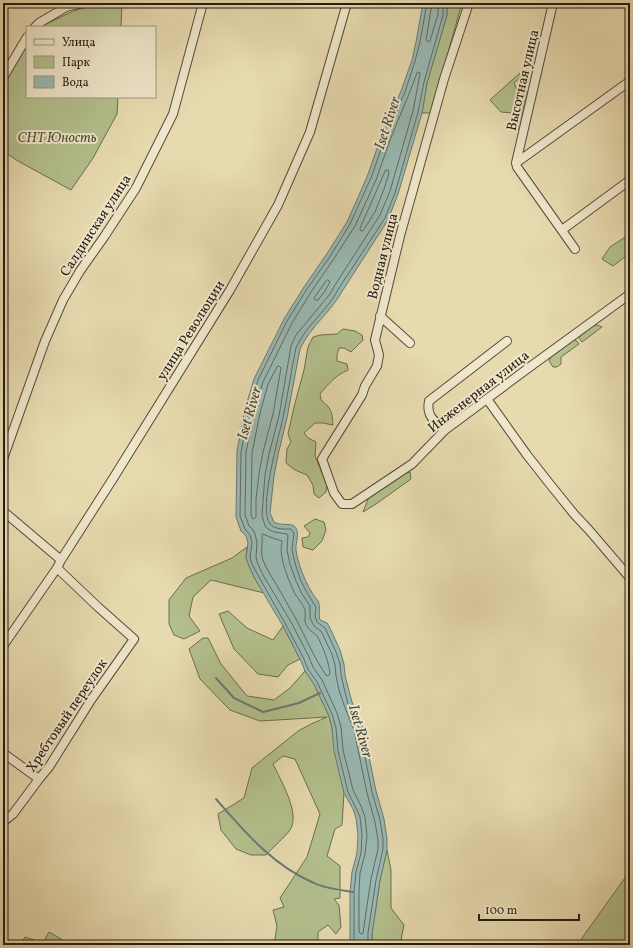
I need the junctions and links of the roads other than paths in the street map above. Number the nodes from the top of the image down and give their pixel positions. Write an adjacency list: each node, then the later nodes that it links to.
1 (82, 3): 6 (street)
2 (203, 3): 20 (street, Салдинская улица)
3 (347, 3): 23 (street, улица Революции)
4 (469, 3): 15 (street, Водная улица)
5 (553, 3): 10 (street, Высотная улица)
6 (36, 26)
7 (26, 39): 8 (street)
8 (3, 77)
9 (630, 81): 10 (street)
10 (516, 163): 12 (street)
11 (630, 180): 12 (street)
12 (562, 230): 13 (street)
13 (575, 249)
14 (630, 294): 18 (street, Инженерная улица)
15 (380, 316): 17 (street); 21 (street, Водная улица)
16 (506, 341): 19 (street)
17 (410, 343)
18 (487, 399): 19 (street, Инженерная улица); 25 (street)
19 (445, 430): 21 (street, Инженерная улица)
20 (3, 459)
21 (342, 504)
22 (3, 511): 23 (street)
23 (61, 560): 24 (street, улица Революции)
24 (57, 568): 26 (street, улица Революции); 28 (street, Хребтовый переулок)
25 (630, 578)
26 (3, 646)
27 (3, 753): 28 (street)
28 (39, 779): 29 (street, Хребтовый переулок)
29 (3, 822)

